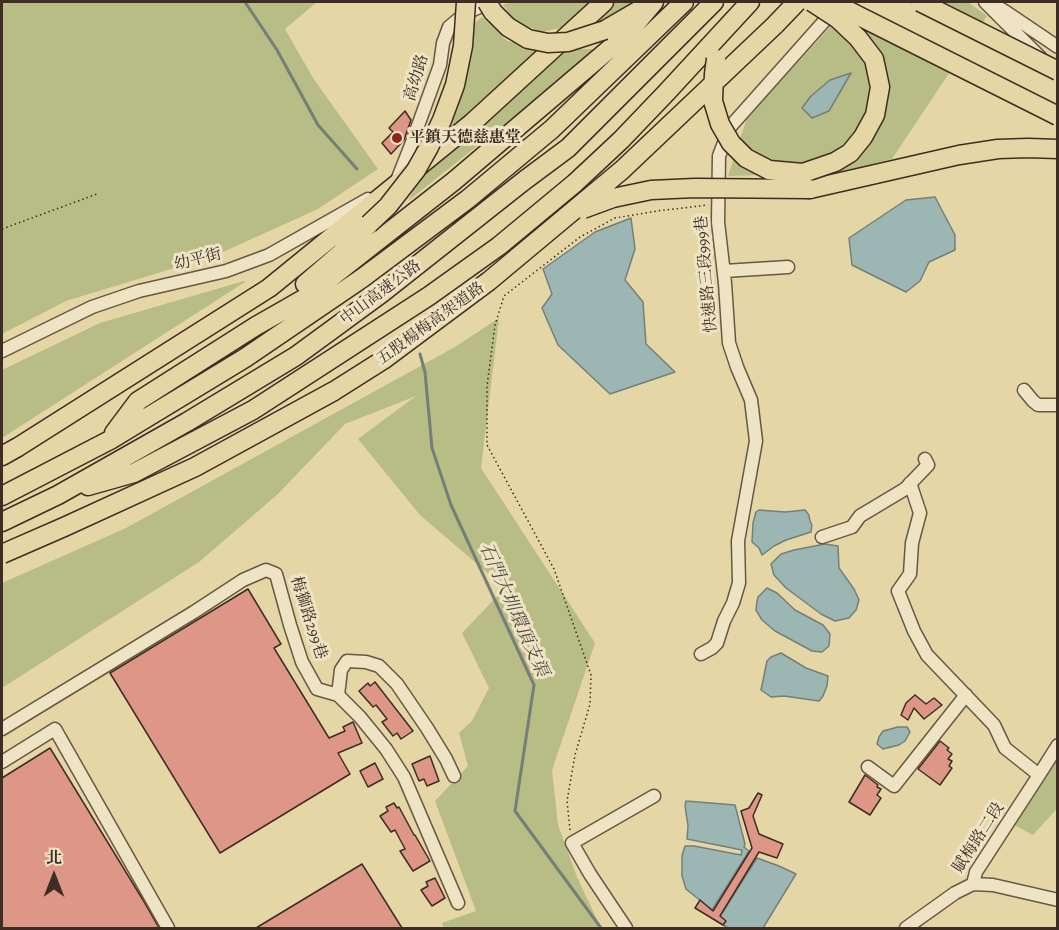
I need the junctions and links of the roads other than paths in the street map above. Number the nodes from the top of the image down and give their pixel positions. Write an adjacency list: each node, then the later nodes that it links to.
1 (466, 2): 27 (highway, bridge)
2 (489, 2): 4 (highway, bridge); 23 (street, 高幼路)
3 (604, 2): 33 (highway, bridge)
4 (654, 2): 27 (highway)
5 (684, 2): 32 (highway, 中山高速公路)
6 (714, 2): 36 (highway, 中山高速公路)
7 (751, 2): 9 (highway, bridge); 28 (highway)
8 (797, 2): 40 (highway, 五股楊梅高架道路, bridge)
9 (812, 2)
10 (831, 2): 20 (highway, bridge)
11 (842, 2): 26 (street, 快速路三段999巷)
12 (860, 2): 19 (highway)
13 (888, 2): 18 (highway)
14 (921, 2): 17 (highway, bridge)
15 (986, 2): 16 (street); 17 (street)
16 (1058, 48)
17 (1058, 73)
18 (1058, 87)
19 (1058, 101)
20 (1058, 116)
21 (1058, 149): 24 (highway)
22 (1058, 159): 24 (highway)
23 (395, 184): 29 (street, 幼平街)
24 (810, 189): 28 (highway, bridge)
25 (788, 267): 26 (street)
26 (724, 271): 41 (street, 快速路三段999巷)
27 (256, 326): 32 (highway)
28 (365, 338): 36 (highway)
29 (2, 351)
30 (1024, 390): 31 (street)
31 (1058, 405)
32 (110, 440): 37 (highway, 中山高速公路)
33 (2, 456)
34 (925, 459): 35 (street)
35 (910, 483): 39 (street); 43 (street)
36 (58, 495): 38 (highway, 中山高速公路)
37 (2, 496)
38 (2, 522)
39 (822, 537)
40 (2, 554)
41 (701, 654)
42 (338, 695): 44 (street, 梅獅路299巷); 48 (street); 53 (street, 梅獅路299巷)
43 (966, 695): 47 (street); 49 (street)
44 (2, 729)
45 (1056, 750): 49 (street, 賦梅路二段)
46 (2, 762): 54 (street)
47 (868, 767)
48 (454, 776)
49 (1039, 776): 51 (street, 賦梅路二段)
50 (654, 795): 55 (street)
51 (973, 884): 52 (street); 56 (street, 賦梅路二段)
52 (1058, 900)
53 (458, 903)
54 (168, 928)
55 (626, 928)
56 (906, 928)

